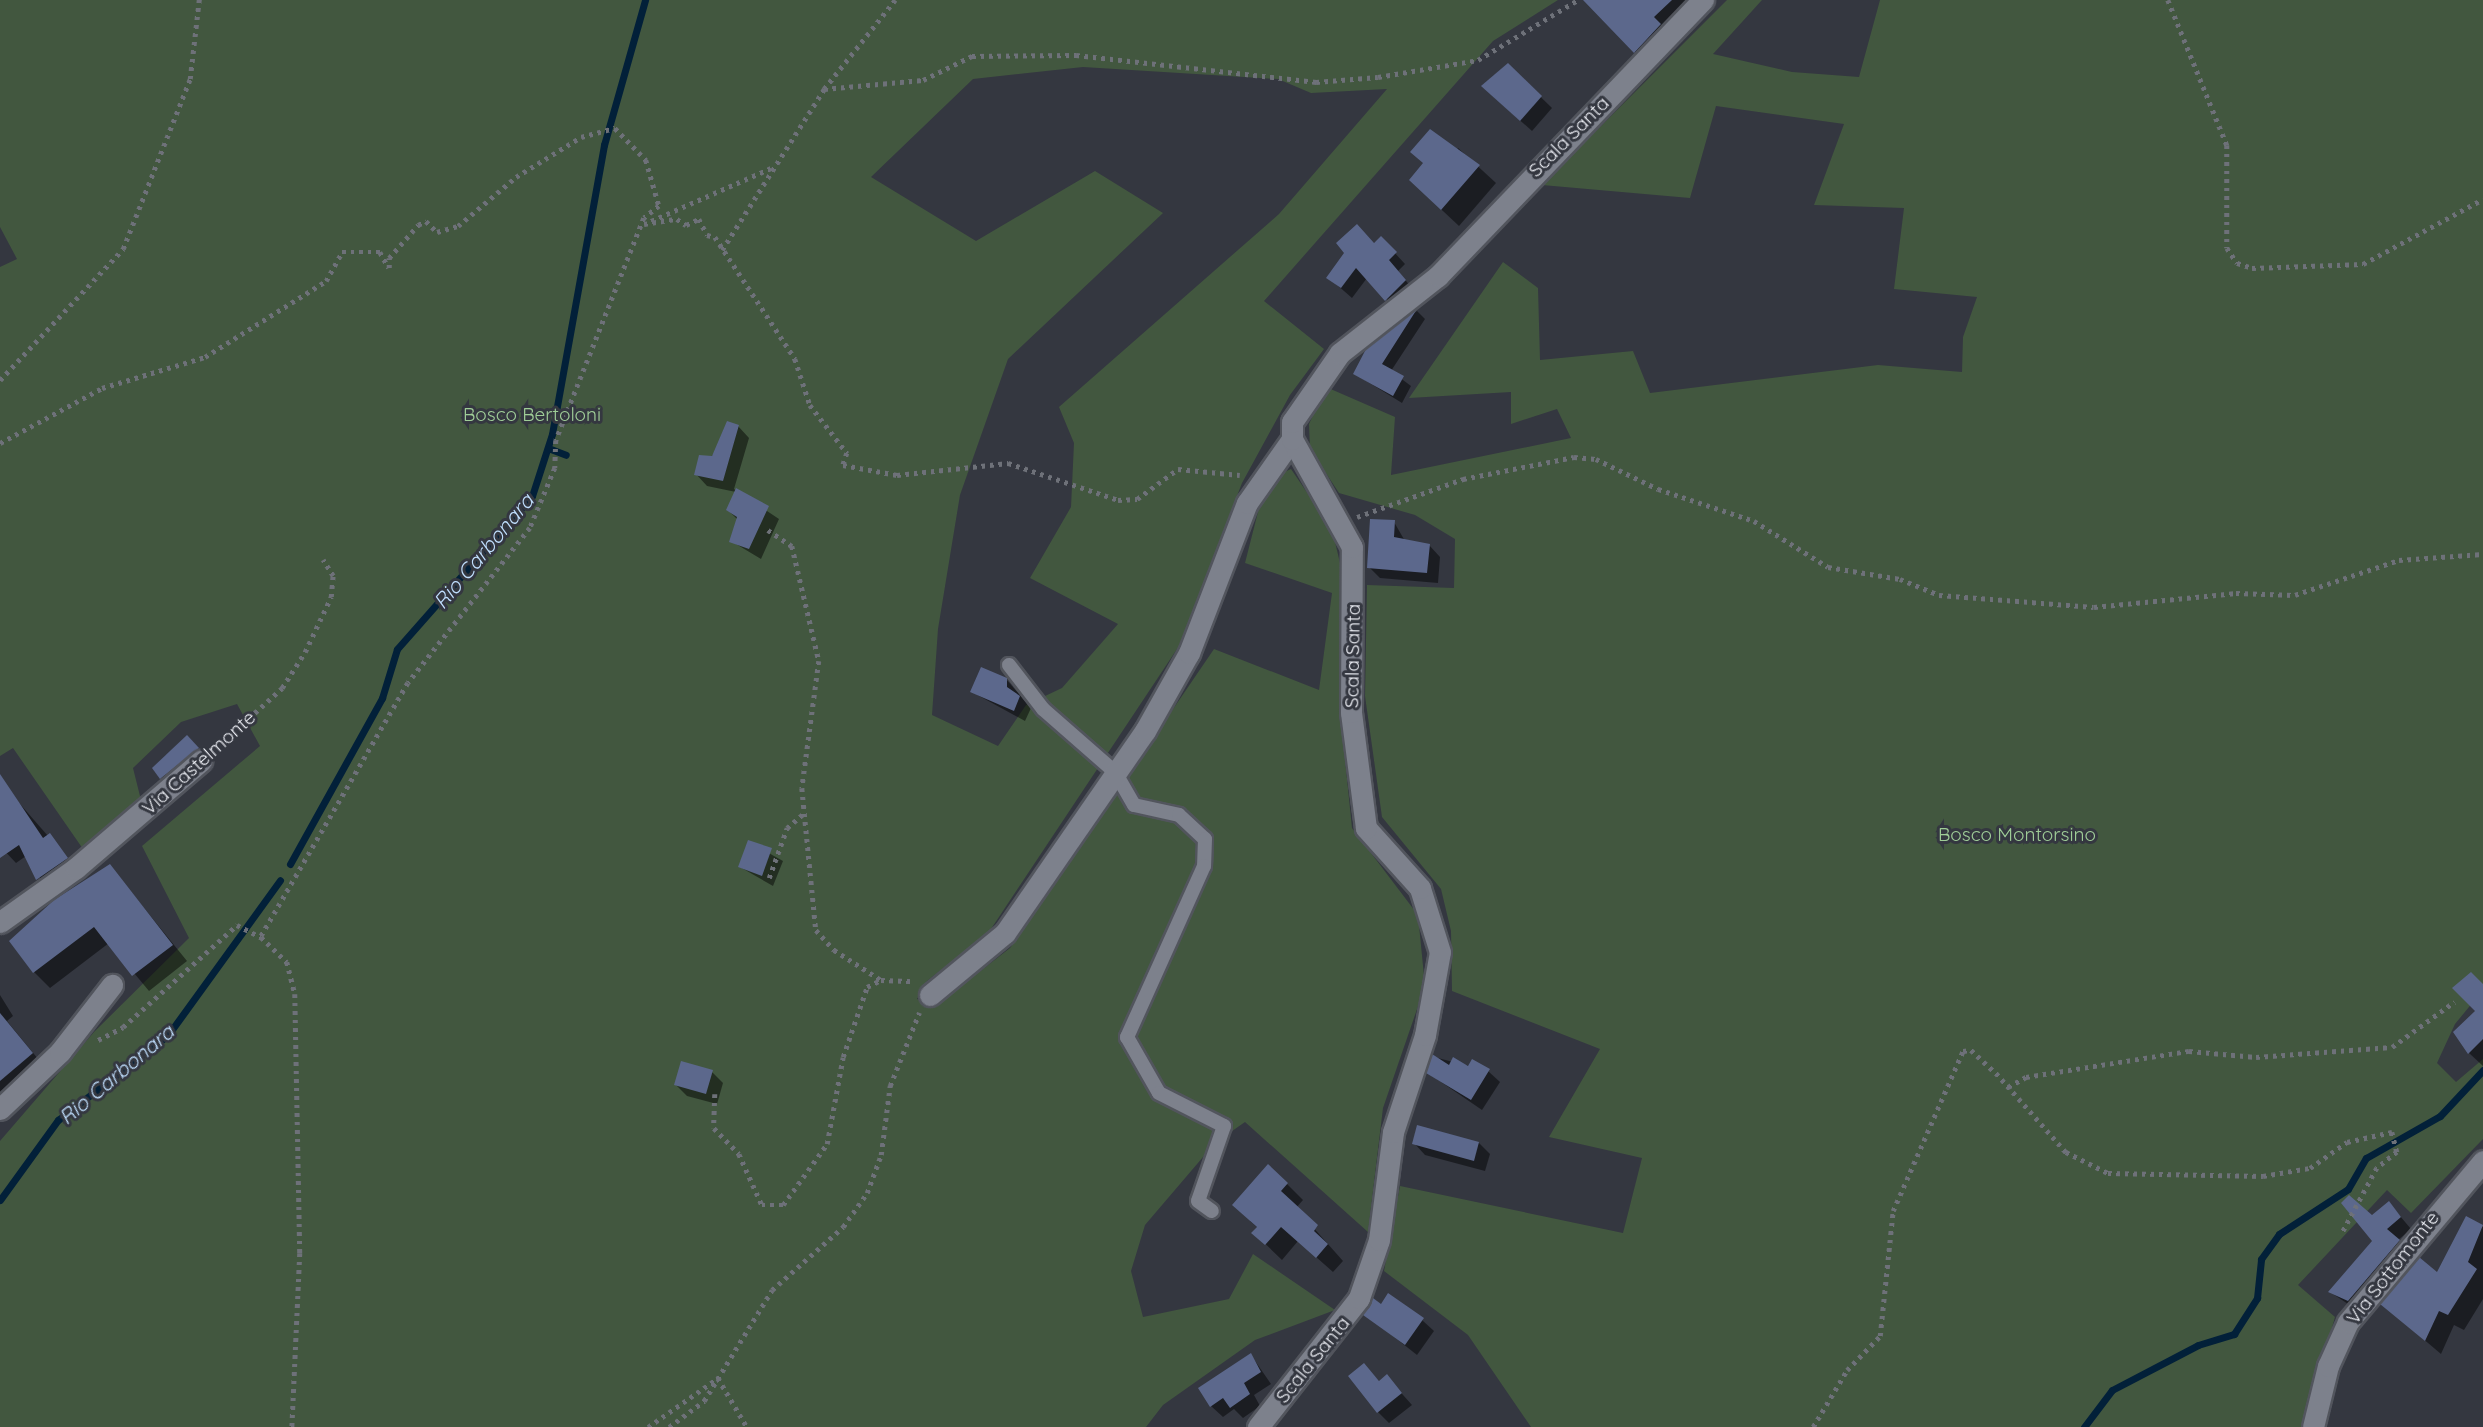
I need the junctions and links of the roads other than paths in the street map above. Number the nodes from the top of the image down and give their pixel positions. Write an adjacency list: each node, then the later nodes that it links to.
1 (1703, 0): 2 (street, Scala Santa)
2 (1292, 439): 5 (street); 12 (street, Scala Santa)
3 (1009, 665): 5 (lane)
4 (201, 761): 6 (street, Via Castelmonte)
5 (1115, 772): 8 (street); 11 (lane)
6 (0, 922)
7 (112, 985): 9 (street)
8 (935, 988)
9 (0, 1109)
10 (2483, 1161): 13 (street, Via Sottomonte)
11 (1212, 1211)
12 (1258, 1427)
13 (2313, 1427)

